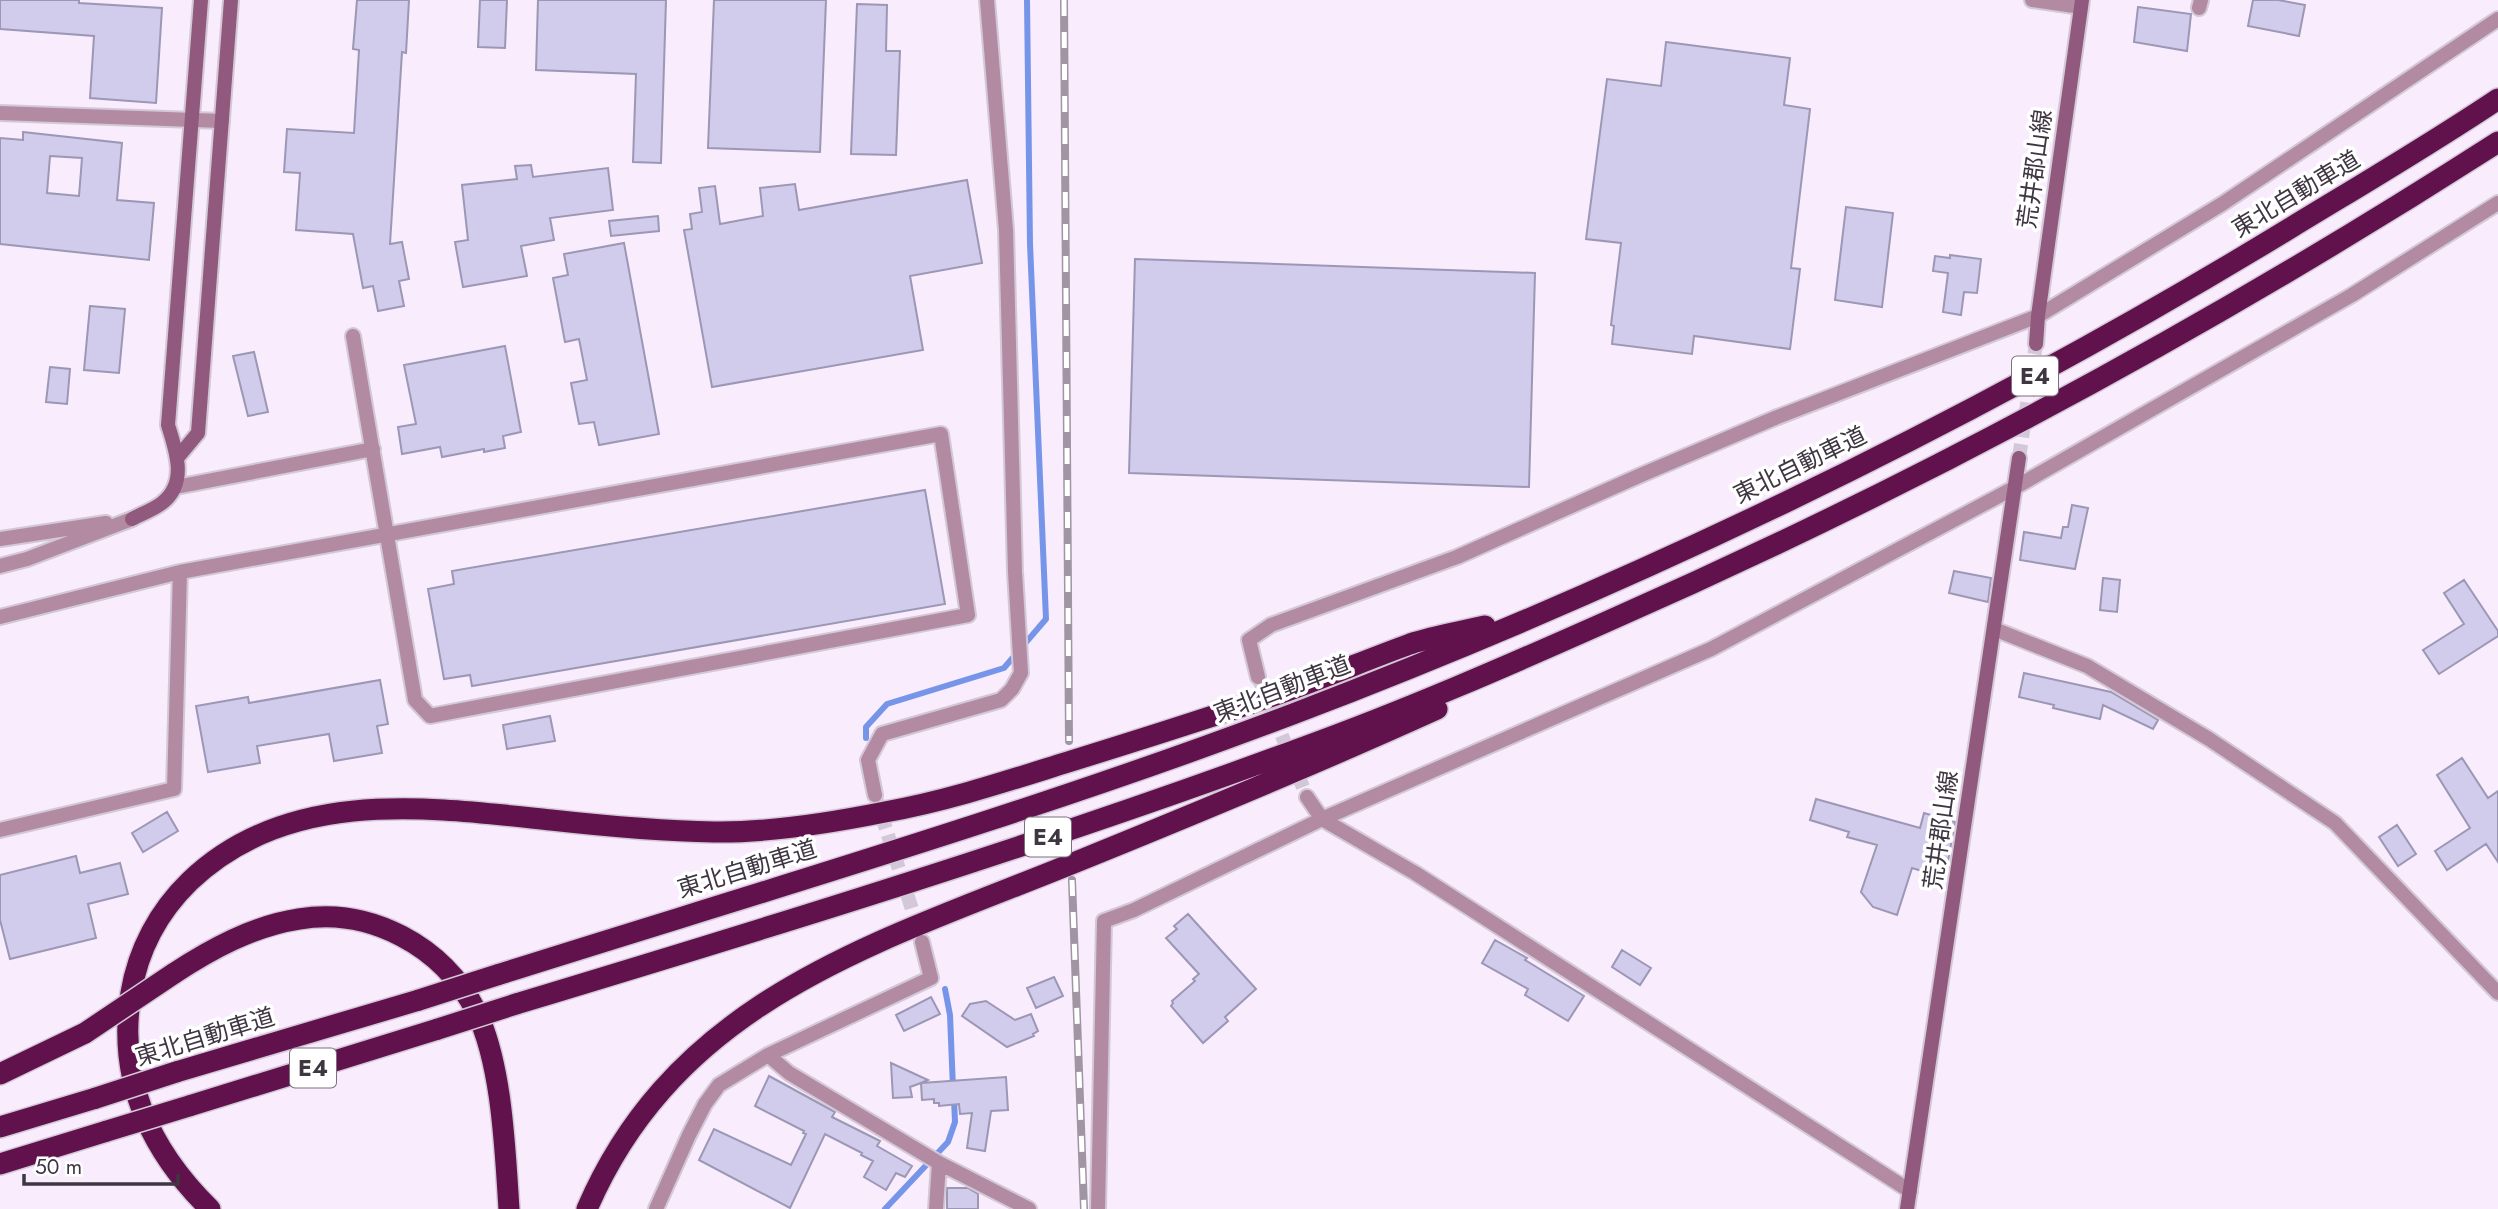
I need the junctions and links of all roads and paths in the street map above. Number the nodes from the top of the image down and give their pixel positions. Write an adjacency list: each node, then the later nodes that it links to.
1 (201, 0): 9 (main road)
2 (231, 0): 10 (main road)
3 (986, 0): 31 (street)
4 (2032, 0): 5 (street)
5 (2081, 4): 13 (main road, 荒井郡山線)
6 (2498, 19): 13 (street)
7 (2498, 99): 26 (highway, 東北自動車道 / E4)
8 (0, 113): 9 (street)
9 (191, 120): 10 (street); 17 (main road)
10 (222, 121): 17 (main road)
11 (2498, 142): 29 (highway, E4)
12 (2498, 202): 20 (street)
13 (2038, 316): 15 (main road, 荒井郡山線); 30 (street)
14 (353, 337): 16 (street)
15 (2036, 344)
16 (373, 449): 19 (street); 22 (street)
17 (178, 457): 19 (main road)
18 (2019, 458): 20 (main road, 荒井郡山線)
19 (176, 487): 21 (main road)
20 (2014, 488): 28 (main road, 荒井郡山線); 33 (street)
21 (132, 519): 23 (street); 24 (street)
22 (387, 534): 22 (street); 25 (street)
23 (0, 539)
24 (0, 566)
25 (180, 572): 27 (street); 34 (street)
26 (1548, 611): 39 (highway, 東北自動車道 / E4, bridge); 43 (highway)
27 (0, 617)
28 (1994, 629): 36 (street); 42 (main road, 荒井郡山線)
29 (1568, 639): 41 (highway, E4, bridge); 45 (highway)
30 (1258, 677)
31 (875, 795)
32 (1307, 797): 33 (street)
33 (1322, 820): 42 (street); 49 (street)
34 (0, 830)
35 (922, 942): 37 (street)
36 (2498, 993)
37 (768, 1055): 40 (street); 46 (street)
38 (0, 1074): 44 (highway, bridge)
39 (0, 1127)
40 (939, 1163): 47 (street); 48 (street)
41 (0, 1164)
42 (1910, 1191): 50 (main road, 荒井郡山線)
43 (210, 1209)
44 (509, 1209)
45 (587, 1209)
46 (656, 1209)
47 (936, 1209)
48 (1028, 1209)
49 (1098, 1209)
50 (1908, 1209)

